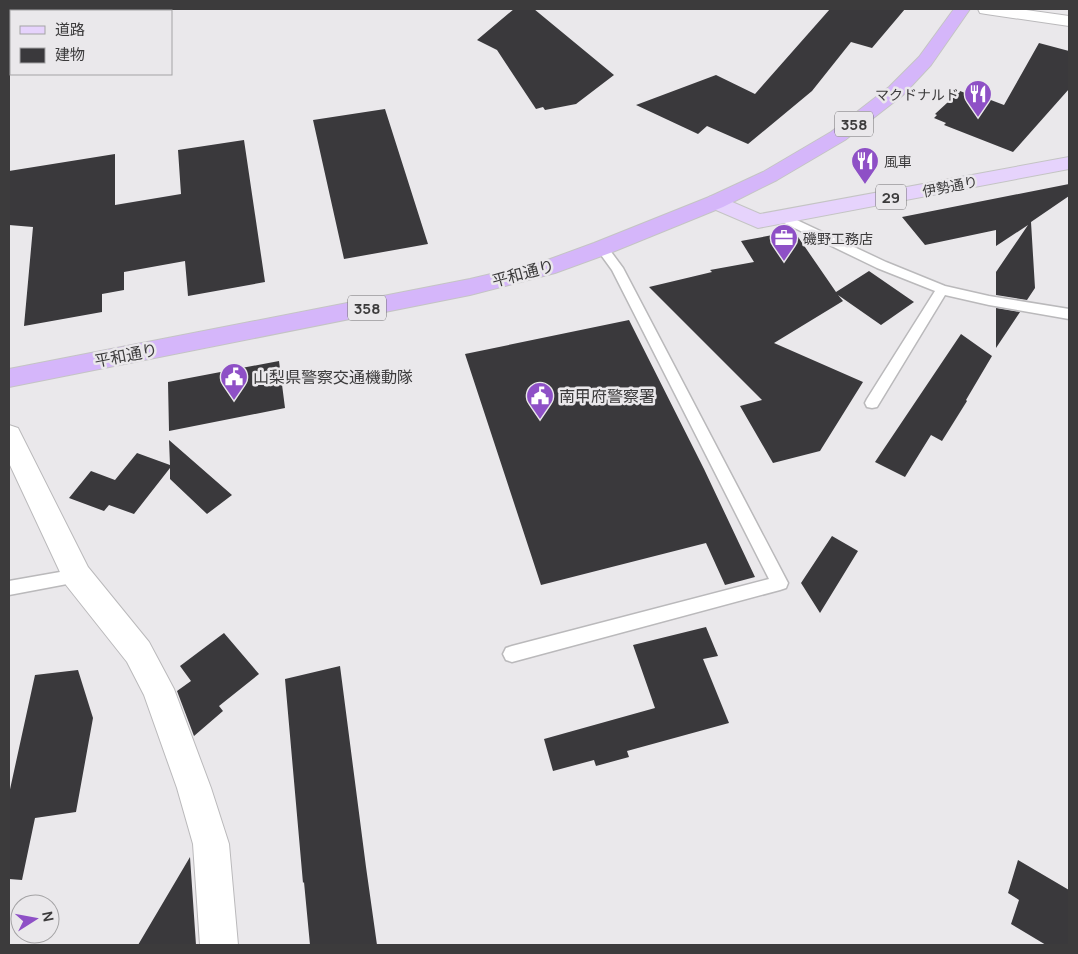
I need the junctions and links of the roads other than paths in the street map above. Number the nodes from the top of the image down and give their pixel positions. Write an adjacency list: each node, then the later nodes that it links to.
1 (962, 9): 5 (highway, 平和通り / 358)
2 (986, 9): 3 (street)
3 (1069, 21)
4 (1069, 163): 6 (main road, 伊勢通り / 29)
5 (716, 202): 6 (main road, 伊勢通り / 29); 7 (highway, 平和通り / 358)
6 (784, 218): 8 (lane)
7 (602, 248): 10 (highway, 平和通り / 358); 15 (lane)
8 (942, 290): 9 (lane); 11 (lane)
9 (1069, 314)
10 (9, 378)
11 (872, 403)
12 (9, 435): 13 (street)
13 (77, 576): 14 (lane); 16 (street)
14 (9, 588)
15 (512, 654)
16 (219, 945)

